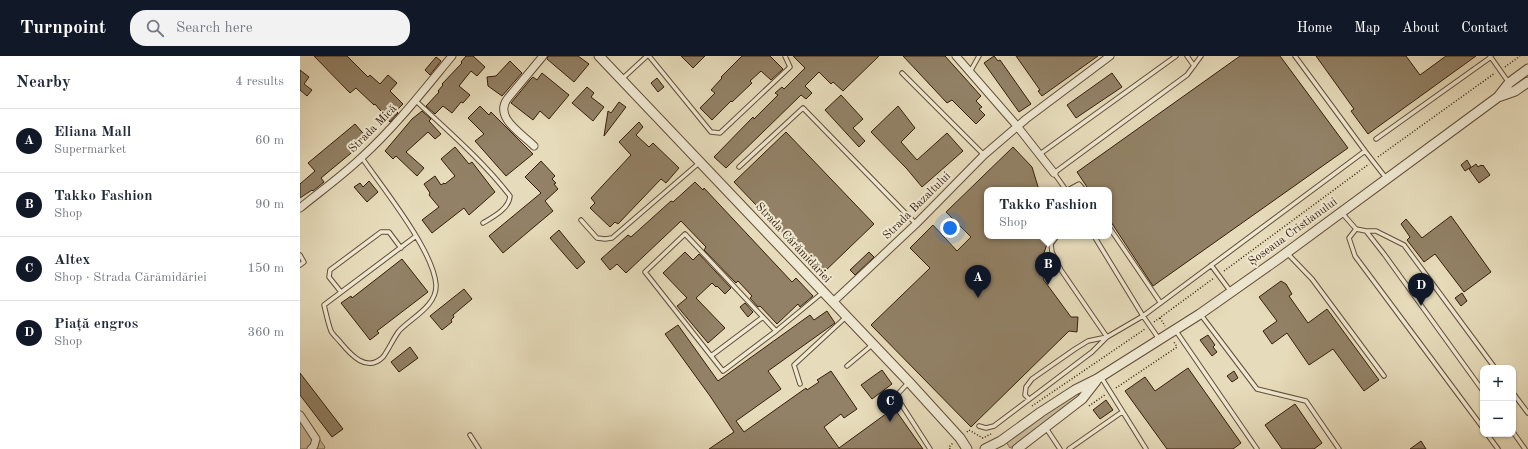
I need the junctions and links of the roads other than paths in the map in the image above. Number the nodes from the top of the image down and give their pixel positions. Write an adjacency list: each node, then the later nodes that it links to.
1 (452, 56): 22 (street, Strada Mică)
2 (543, 56): 25 (street)
3 (599, 56): 18 (street, Strada Cărămidăriei)
4 (648, 56): 5 (lane); 18 (lane)
5 (785, 56)
6 (956, 56): 16 (street)
7 (979, 56): 16 (lane)
8 (1110, 56): 23 (street, Strada Bazaltului)
9 (1176, 56): 27 (lane)
10 (1187, 56): 14 (lane)
11 (1201, 56): 14 (lane)
12 (1295, 56): 26 (lane)
13 (1490, 57): 19 (lane); 24 (lane)
14 (1194, 66): 32 (lane)
15 (1528, 69): 19 (street, Șoseaua Cristianului)
16 (970, 72): 23 (street)
17 (902, 73): 28 (lane)
18 (622, 79): 30 (street, Strada Cărămidăriei)
19 (1509, 82): 21 (street, Șoseaua Cristianului)
20 (1528, 82): 21 (street, Șoseaua Cristianului)
21 (1498, 97): 33 (street, Șoseaua Cristianului)
22 (416, 101): 29 (street, Strada Mică); 40 (lane)
23 (1017, 126): 27 (street); 28 (street, Strada Bazaltului)
24 (1376, 139)
25 (534, 146)
26 (1365, 151): 33 (lane); 52 (lane)
27 (1040, 154): 32 (street)
28 (984, 155): 41 (street, Strada Bazaltului)
29 (362, 158): 37 (street, Strada Mică); 45 (lane)
30 (700, 162): 39 (lane); 54 (street, Strada Cărămidăriei)
31 (739, 167): 41 (lane)
32 (1054, 173): 34 (lane)
33 (1386, 178): 38 (street, Șoseaua Cristianului)
34 (1065, 187)
35 (1073, 187): 36 (lane)
36 (1082, 187)
37 (300, 208)
38 (1341, 212): 42 (lane); 49 (street, Șoseaua Cristianului)
39 (581, 220)
40 (483, 223)
41 (916, 224): 56 (street, Strada Bazaltului)
42 (1356, 229): 44 (lane); 80 (lane)
43 (1112, 231): 57 (lane)
44 (1366, 232): 68 (lane); 74 (lane)
45 (416, 236): 48 (lane); 53 (lane)
46 (1055, 239): 64 (lane)
47 (1096, 239): 59 (lane)
48 (401, 248): 53 (lane); 53 (lane)
49 (1286, 253): 55 (street, Șoseaua Cristianului); 70 (lane)
50 (300, 255): 51 (lane)
51 (300, 265)
52 (1211, 265): 55 (lane); 57 (lane)
53 (341, 292)
54 (823, 292): 56 (street, Strada Cărămidăriei); 62 (lane)
55 (1232, 292): 58 (street, Șoseaua Cristianului)
56 (833, 302): 61 (street, Strada Cărămidăriei)
57 (1160, 302): 59 (lane)
58 (1200, 314): 63 (street, Șoseaua Cristianului); 96 (lane)
59 (1143, 316): 64 (lane); 65 (lane)
60 (763, 317): 62 (lane); 67 (lane); 67 (lane)
61 (847, 317): 66 (street, Strada Cărămidăriei); 73 (lane)
62 (776, 331): 67 (lane)
63 (1176, 331): 65 (street, Șoseaua Cristianului); 95 (lane)
64 (1107, 337): 76 (lane); 76 (lane)
65 (1160, 340): 71 (street, Șoseaua Cristianului)
66 (873, 344): 69 (lane); 72 (street, Strada Cărămidăriei)
67 (711, 356)
68 (1493, 365)
69 (847, 366)
70 (1384, 376)
71 (1099, 378): 77 (lane); 82 (street, Șoseaua Cristianului); 90 (street, Șoseaua Cristianului)
72 (909, 382): 88 (lane); 89 (street, Strada Cărămidăriei)
73 (800, 384)
74 (1480, 387)
75 (1516, 397): 78 (lane)
76 (1029, 399): 81 (lane)
77 (1122, 412): 93 (lane); 94 (lane)
78 (1528, 414)
79 (300, 415): 86 (street)
80 (1480, 424)
81 (979, 426)
82 (1046, 428): 91 (street, Șoseaua Cristianului); 92 (lane)
83 (470, 435): 87 (lane)
84 (1516, 436): 98 (lane)
85 (1489, 437): 97 (lane)
86 (311, 449)
87 (479, 449)
88 (930, 449)
89 (967, 449)
90 (986, 449)
91 (1017, 449)
92 (1060, 449)
93 (1069, 449)
94 (1146, 449)
95 (1257, 449)
96 (1339, 449)
97 (1498, 449)
98 (1525, 449)

